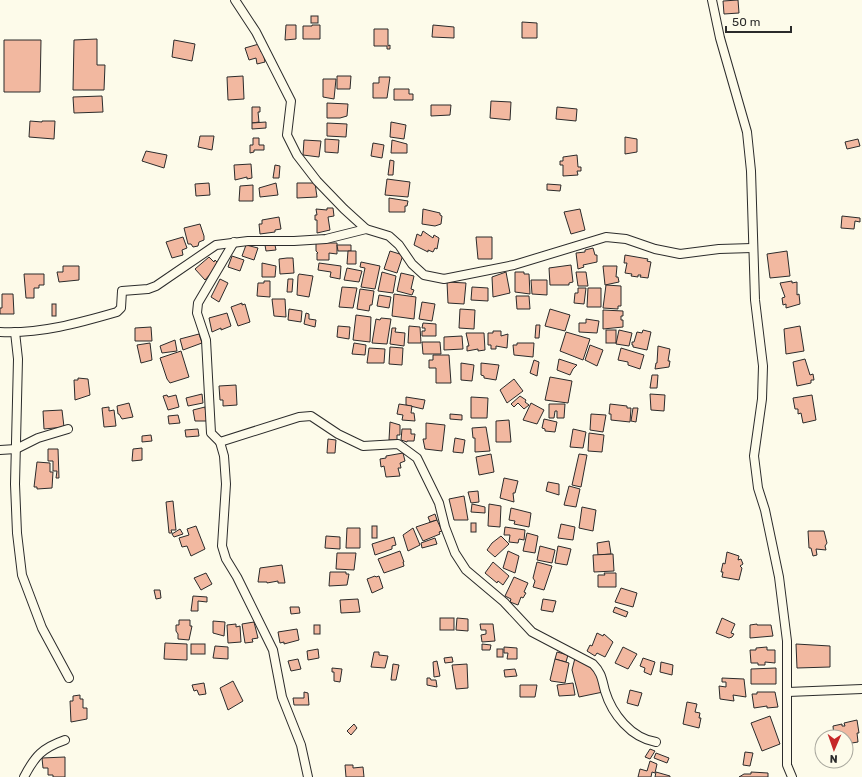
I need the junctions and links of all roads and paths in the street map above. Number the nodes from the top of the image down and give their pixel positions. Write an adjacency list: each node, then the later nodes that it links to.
1 (236, 0): 5 (street)
2 (708, 0): 4 (street)
3 (712, 0): 4 (street)
4 (716, 20): 7 (street)
5 (366, 229): 6 (street); 7 (street)
6 (234, 242): 9 (street); 11 (street)
7 (752, 248): 16 (street)
8 (0, 332): 9 (street)
9 (15, 332): 12 (street)
10 (68, 429): 12 (street)
11 (220, 442): 18 (street); 20 (street)
12 (16, 449): 13 (street); 14 (street)
13 (0, 450)
14 (70, 678)
15 (862, 689): 16 (street)
16 (788, 692): 21 (street)
17 (65, 740): 19 (street)
18 (656, 742)
19 (24, 777)
20 (308, 777)
21 (792, 777)

